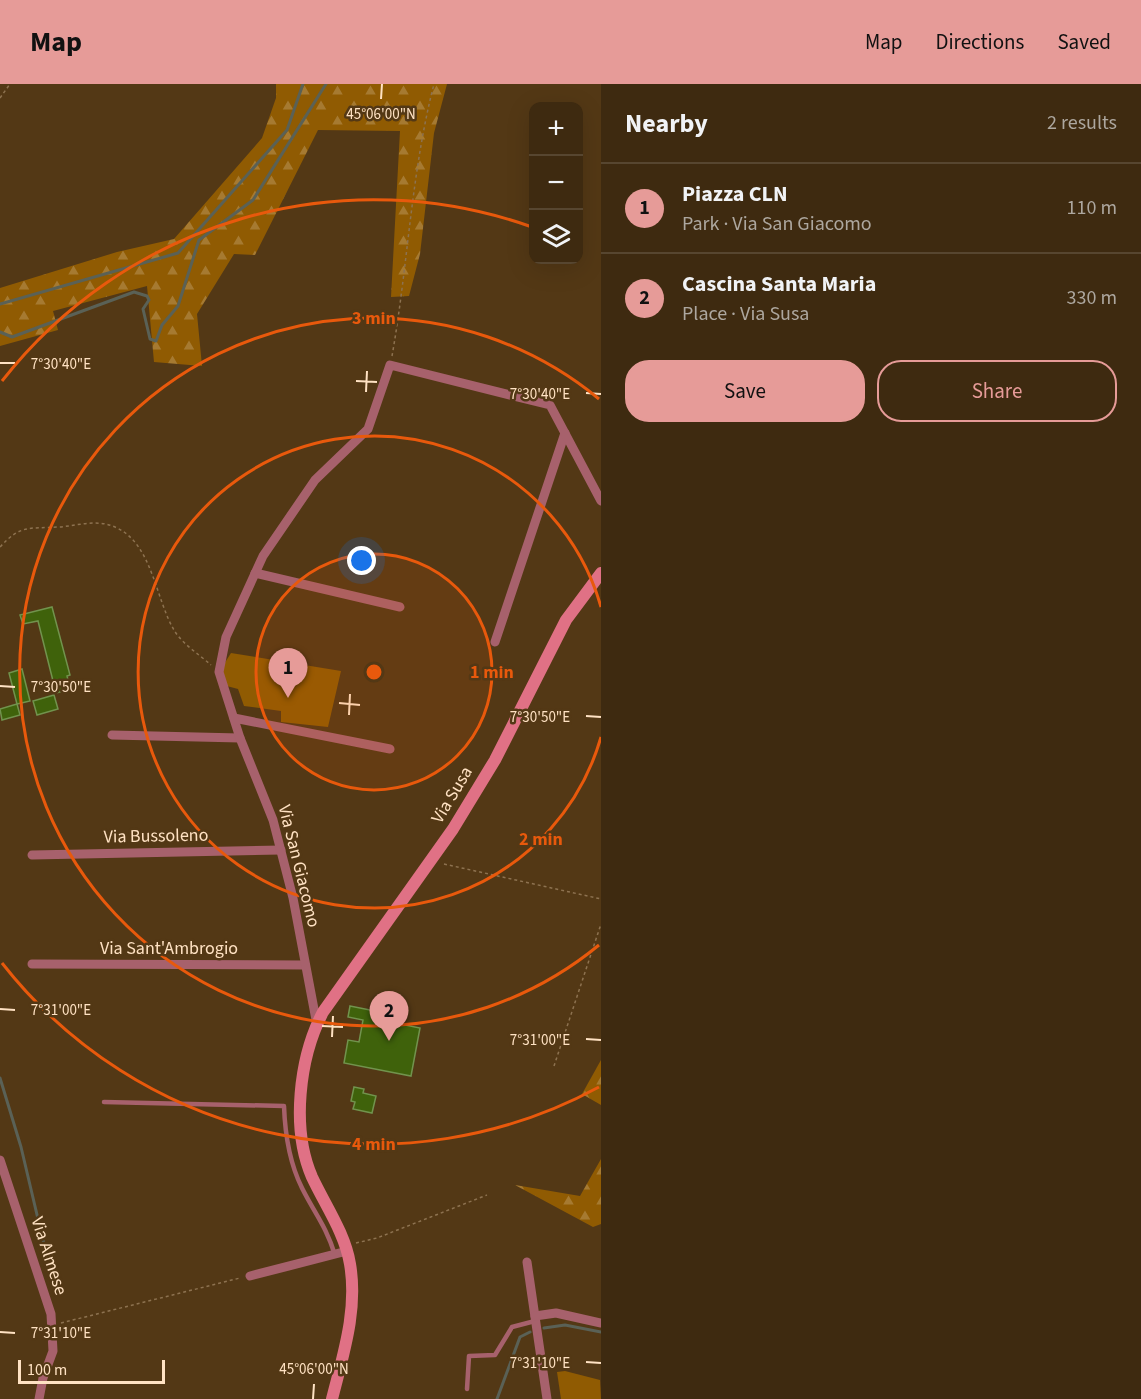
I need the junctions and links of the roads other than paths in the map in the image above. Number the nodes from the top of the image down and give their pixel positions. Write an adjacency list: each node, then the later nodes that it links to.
1 (564, 433): 2 (street); 3 (street, Via San Giacomo); 6 (street)
2 (601, 501)
3 (255, 573): 5 (street); 7 (street, Via San Giacomo)
4 (601, 573): 15 (main road, Via Susa)
5 (400, 607)
6 (495, 642)
7 (234, 718): 9 (street, Via San Giacomo); 10 (street)
8 (112, 735): 9 (street)
9 (240, 738): 11 (street, Via San Giacomo)
10 (390, 749)
11 (281, 850): 12 (street, Via Bussoleno); 14 (street, Via San Giacomo)
12 (32, 855)
13 (32, 964): 14 (street, Via Sant'Ambrogio)
14 (305, 965): 15 (street, Via San Giacomo)
15 (317, 1025): 18 (main road, Via Susa)
16 (104, 1102): 18 (lane)
17 (0, 1160): 24 (street, Via Almese)
18 (341, 1253): 20 (street); 25 (main road, Via Susa)
19 (527, 1262): 21 (street)
20 (250, 1276)
21 (535, 1318): 22 (street); 23 (lane); 26 (street)
22 (601, 1323)
23 (467, 1389)
24 (39, 1399)
25 (332, 1399)
26 (547, 1399)

